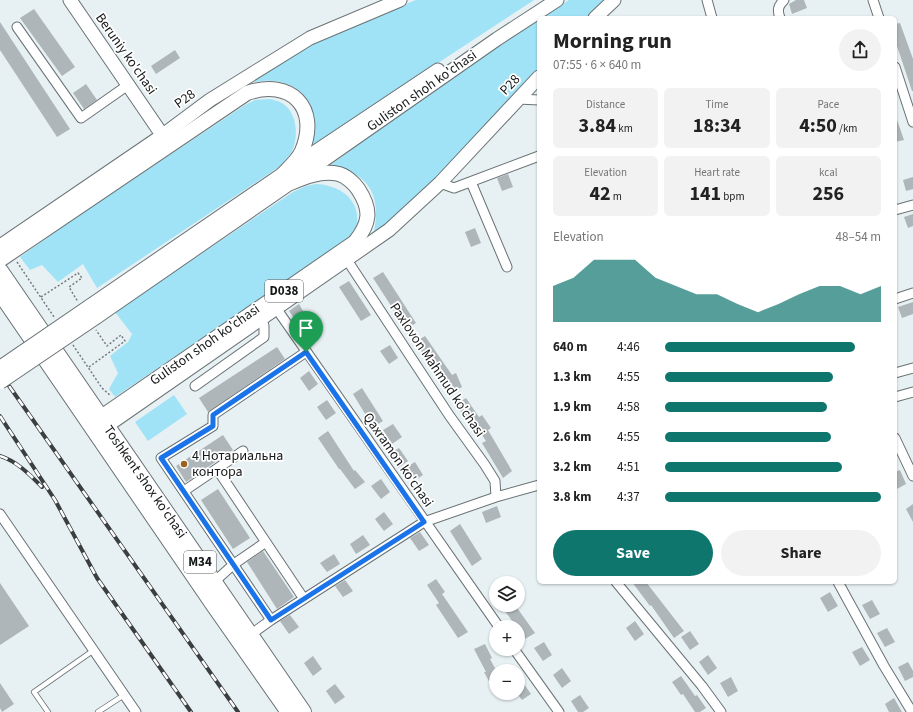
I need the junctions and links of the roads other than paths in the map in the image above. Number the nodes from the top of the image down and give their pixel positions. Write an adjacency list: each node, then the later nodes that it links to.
1 (70, 0): 16 (main road, Beruniy ko'chasi)
2 (400, 0): 20 (main road, Р28 / D038)
3 (542, 0): 22 (main road, Guliston shoh ko'chasi / D038)
4 (557, 0): 22 (main road, Guliston shoh ko'chasi / D038)
5 (614, 0): 9 (main road)
6 (707, 0): 10 (street)
7 (873, 0): 12 (street)
8 (782, 2): 11 (street)
9 (597, 16)
10 (711, 16)
11 (779, 16)
12 (878, 16)
13 (17, 27): 16 (street)
14 (897, 73): 19 (street)
15 (537, 79): 17 (main road, Р28 / D038)
16 (128, 85): 20 (main road, Beruniy ko'chasi)
17 (518, 99): 18 (street); 24 (main road, Р28 / D038)
18 (537, 100)
19 (913, 122)
20 (166, 140): 22 (main road, Guliston shoh ko'chasi / D038); 27 (main road, Р28 / D038); 28 (main road, Guliston shoh ko'chasi / D038)
21 (537, 157): 23 (street)
22 (285, 180): 36 (main road, Guliston shoh ko'chasi / D038); 48 (main road, Guliston shoh ko'chasi / D038)
23 (471, 182): 24 (street); 30 (street)
24 (440, 183): 29 (main road, Р28 / D038)
25 (913, 205): 26 (street)
26 (897, 209)
27 (0, 246)
28 (0, 260)
29 (347, 260): 35 (main road, D038); 55 (street, Paxlovon Mahmud ko'chasi)
30 (507, 267)
31 (0, 271): 48 (highway, Toshkent shox ko'chasi / M34)
32 (0, 292): 48 (highway, Toshkent shox ko'chasi / M34)
33 (913, 293): 34 (street)
34 (897, 298)
35 (276, 308): 37 (main road, D038); 39 (street, Qaxramon ko'chasi)
36 (90, 314): 41 (main road, Guliston shoh ko'chasi / D038, bridge); 44 (main road, Guliston shoh ko'chasi / D038, bridge)
37 (262, 318): 38 (main road, D038); 40 (street)
38 (218, 349): 40 (street); 48 (main road, D038)
39 (306, 352): 54 (street); 57 (street, Qaxramon ko'chasi)
40 (229, 362): 45 (street)
41 (0, 368)
42 (913, 368): 43 (street)
43 (897, 372)
44 (0, 382)
45 (195, 386)
46 (913, 392): 47 (street)
47 (897, 396)
48 (99, 425): 60 (highway, Toshkent shox ko'chasi / M34); 64 (highway, Toshkent shox ko'chasi / M34)
49 (897, 442): 52 (street)
50 (244, 451): 51 (street)
51 (217, 469): 54 (street); 58 (street)
52 (913, 476)
53 (537, 486): 55 (street)
54 (184, 491): 59 (street)
55 (496, 497): 57 (street)
56 (0, 514): 68 (street)
57 (424, 522): 63 (street); 66 (street, Qaxramon ko'chasi)
58 (266, 542): 59 (street); 63 (street)
59 (234, 564): 60 (street); 65 (street)
60 (214, 582): 64 (highway, Toshkent shox ko'chasi / M34)
61 (618, 584): 77 (street)
62 (839, 584): 78 (street)
63 (304, 599): 65 (street)
64 (219, 602): 67 (highway, Toshkent shox ko'chasi / M34); 74 (highway, Toshkent shox ko'chasi / M34)
65 (271, 620): 67 (street)
66 (494, 620)
67 (250, 635): 75 (highway, Toshkent shox ko'chasi / M34)
68 (94, 650): 70 (street); 71 (lane)
69 (519, 656): 76 (street)
70 (124, 695): 72 (lane); 73 (street)
71 (48, 712)
72 (98, 712)
73 (136, 712)
74 (289, 712)
75 (304, 712)
76 (559, 712)
77 (721, 712)
78 (912, 712)

